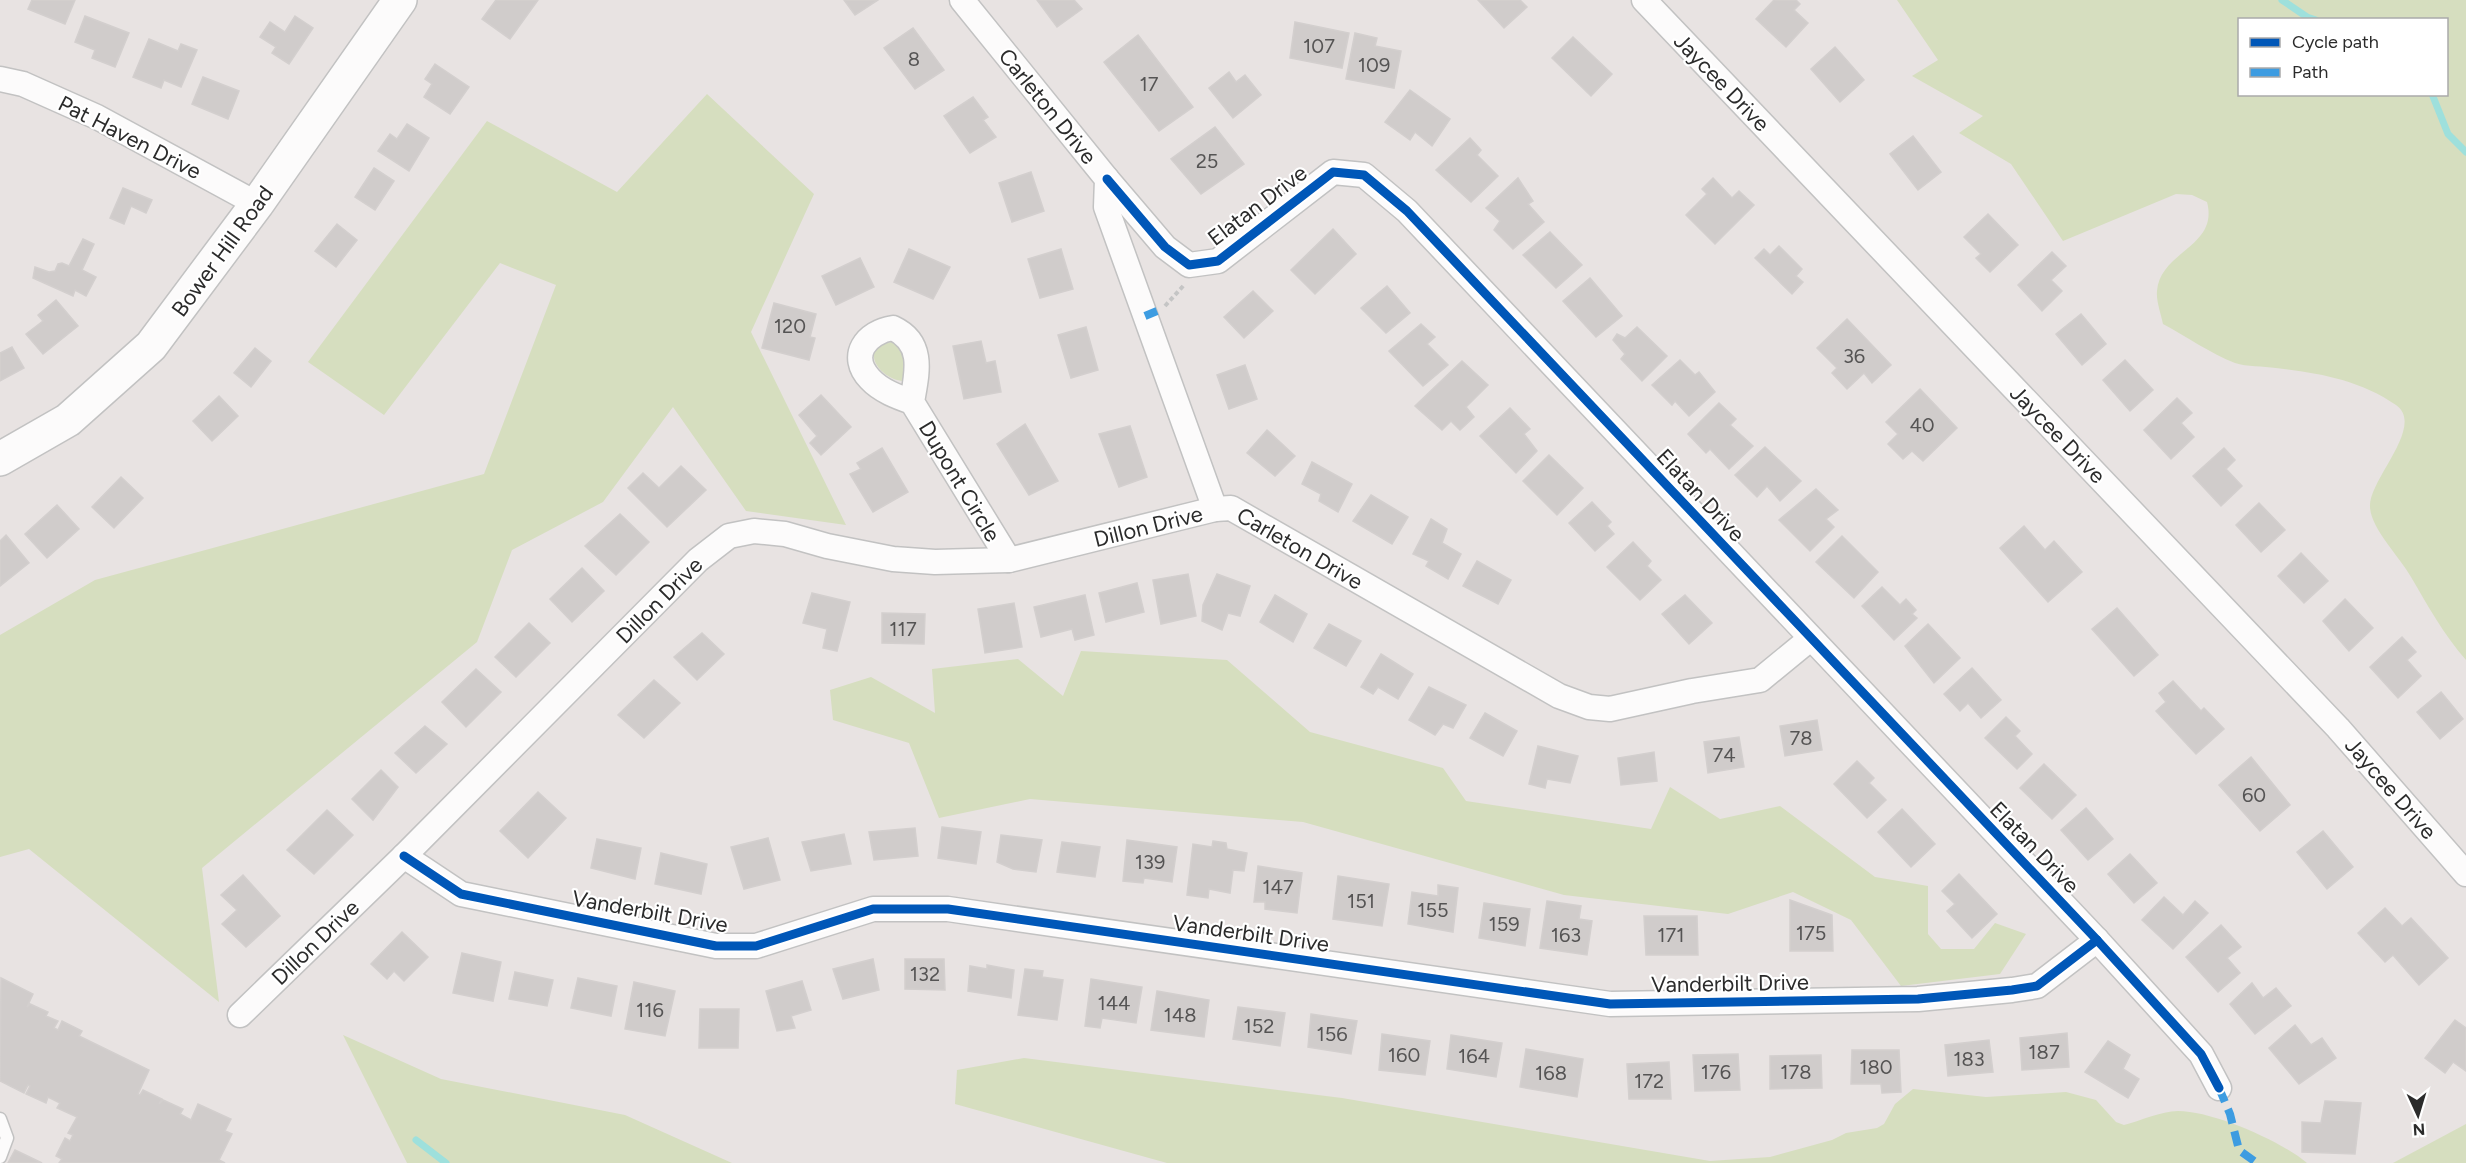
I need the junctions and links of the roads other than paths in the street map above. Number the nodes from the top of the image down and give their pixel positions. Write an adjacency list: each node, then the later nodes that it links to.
1 (400, 0): 6 (main road, Bower Hill Road)
2 (962, 0): 5 (street, Carleton Drive)
3 (1644, 0): 13 (street, Jaycee Drive)
4 (0, 79): 6 (street, Pat Haven Drive)
5 (1107, 179): 9 (street, Carleton Drive); 11 (street, Elatan Drive)
6 (257, 204): 8 (main road, Bower Hill Road)
7 (912, 402): 10 (street, Dupont Circle)
8 (0, 459)
9 (1215, 509): 10 (street, Dillon Drive); 11 (street, Carleton Drive)
10 (1009, 560): 12 (street, Dillon Drive)
11 (1810, 639): 14 (street, Elatan Drive)
12 (404, 856): 14 (street, Vanderbilt Drive); 15 (street, Dillon Drive)
13 (2466, 873)
14 (2097, 940): 16 (street, Elatan Drive)
15 (240, 1015)
16 (2219, 1088)
17 (0, 1119): 18 (lane)
18 (0, 1157)

